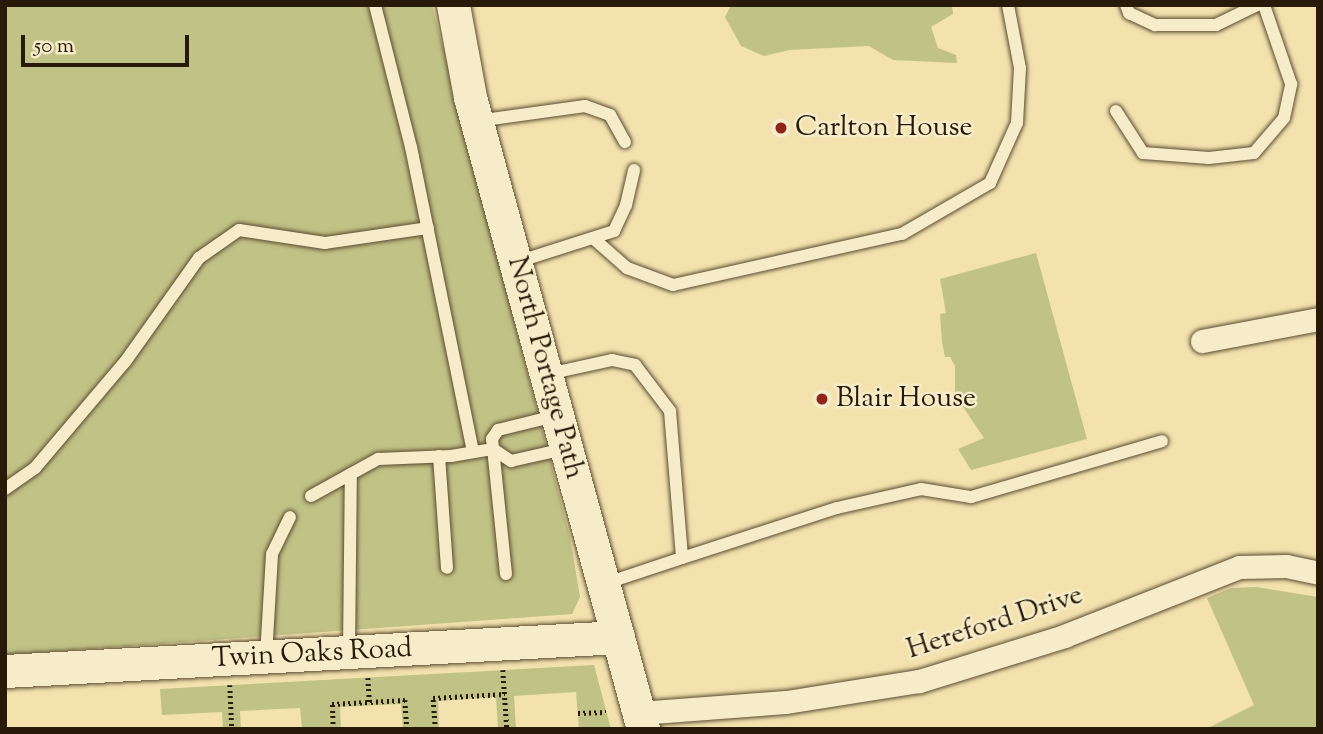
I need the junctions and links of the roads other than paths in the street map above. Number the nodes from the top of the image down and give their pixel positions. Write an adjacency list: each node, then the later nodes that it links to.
1 (375, 5): 11 (lane)
2 (453, 5): 8 (main road, North Portage Path)
3 (1008, 5): 12 (lane)
4 (1126, 5): 5 (lane)
5 (1256, 5)
6 (1264, 5): 7 (lane)
7 (1116, 111)
8 (477, 121): 9 (lane); 13 (main road, North Portage Path)
9 (625, 142)
10 (634, 170): 12 (lane)
11 (428, 228): 21 (lane); 24 (lane)
12 (593, 238): 13 (lane)
13 (517, 262): 16 (main road, North Portage Path)
14 (1318, 319): 15 (street)
15 (1202, 341)
16 (548, 374): 17 (main road, North Portage Path); 27 (lane)
17 (558, 415): 19 (main road, North Portage Path); 20 (lane)
18 (1162, 441): 27 (lane)
19 (567, 448): 20 (lane); 31 (main road, North Portage Path)
20 (493, 449): 21 (lane); 30 (lane)
21 (473, 452): 22 (lane)
22 (439, 456): 23 (lane); 28 (lane)
23 (351, 474): 25 (lane); 34 (lane)
24 (5, 489)
25 (311, 496)
26 (290, 517): 33 (lane)
27 (682, 558): 31 (lane)
28 (447, 568)
29 (1318, 573): 36 (street, Hereford Drive)
30 (506, 574)
31 (604, 584): 32 (main road, North Portage Path)
32 (618, 637): 34 (main road, Twin Oaks Road); 36 (main road, North Portage Path)
33 (266, 656): 34 (main road, Twin Oaks Road); 35 (main road, Twin Oaks Road)
34 (358, 665)
35 (5, 671)
36 (641, 721)

